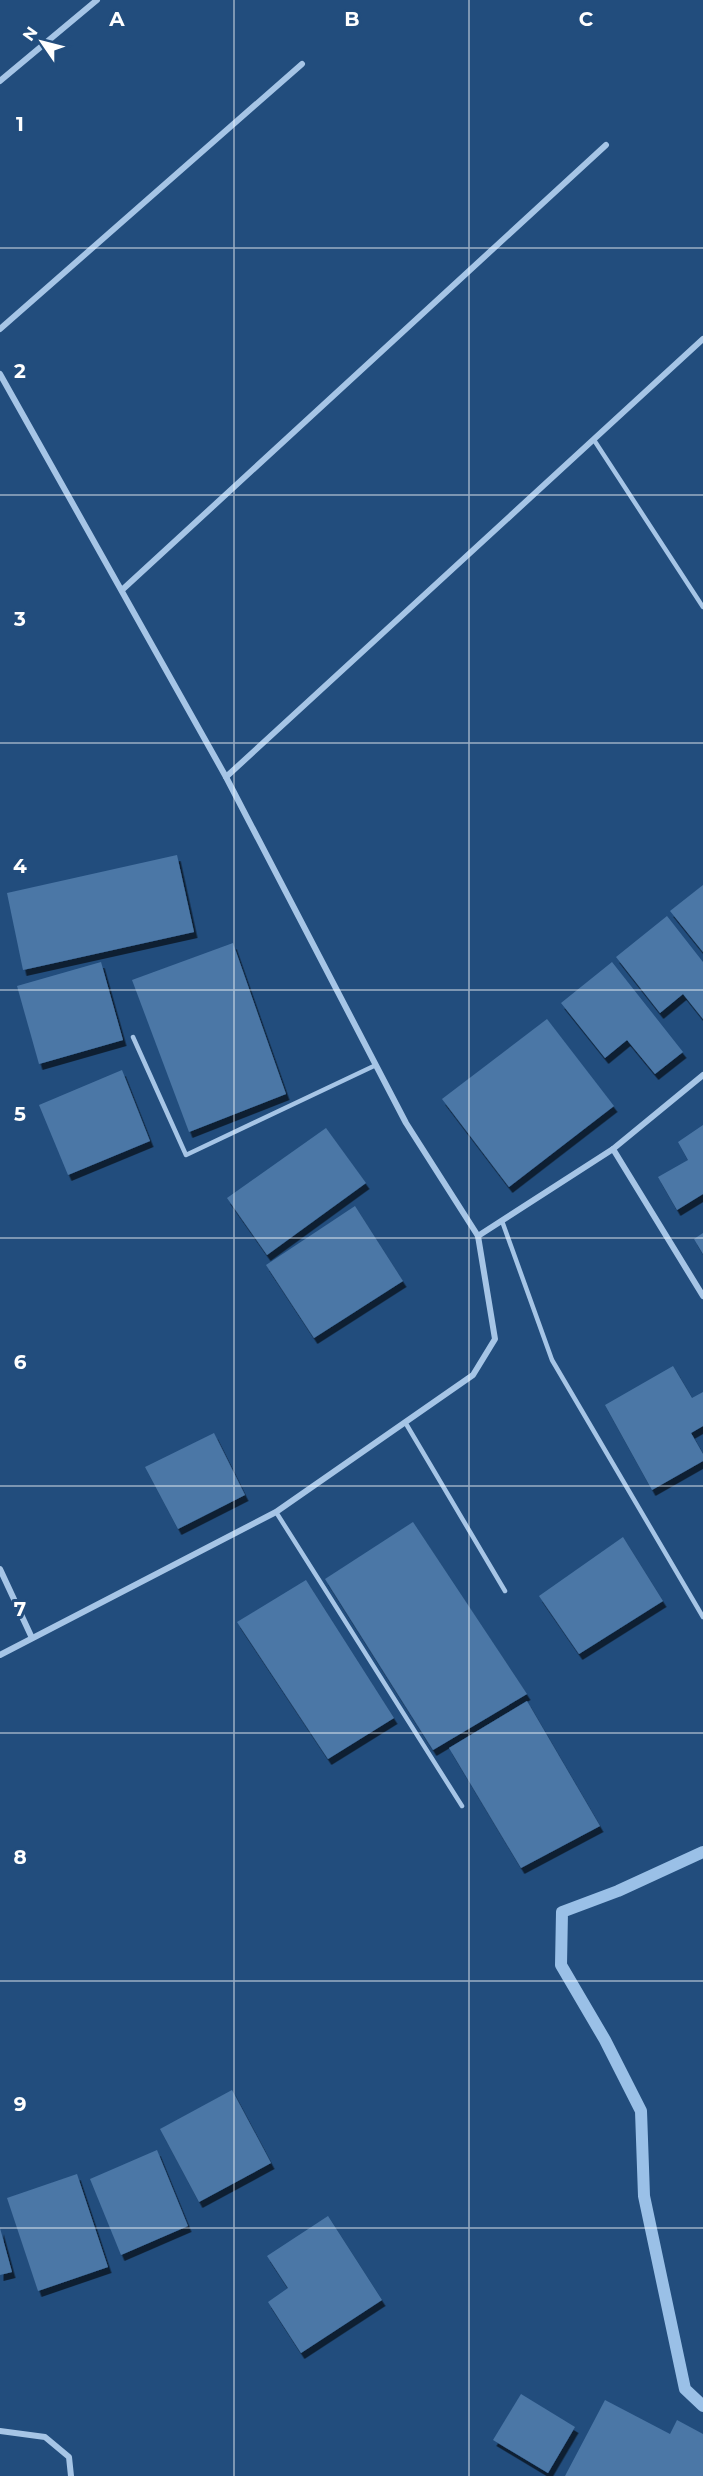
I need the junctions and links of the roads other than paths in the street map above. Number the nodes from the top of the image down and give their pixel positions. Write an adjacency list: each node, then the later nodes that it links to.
1 (97, 0): 3 (street)
2 (302, 64): 5 (street)
3 (0, 81)
4 (606, 145): 9 (street)
5 (0, 328)
6 (703, 339): 8 (street)
7 (0, 374): 9 (street)
8 (594, 440): 10 (lane); 11 (street)
9 (122, 590): 11 (street)
10 (703, 607)
11 (226, 777): 13 (street)
12 (133, 1037): 13 (lane)
13 (376, 1065): 17 (street)
14 (703, 1075): 15 (street)
15 (613, 1149): 16 (street); 18 (street)
16 (502, 1221): 17 (street); 23 (lane)
17 (478, 1236): 19 (street)
18 (703, 1296)
19 (405, 1422): 20 (street); 22 (lane)
20 (276, 1512): 24 (street); 26 (lane)
21 (0, 1569): 24 (street)
22 (505, 1591)
23 (703, 1617)
24 (32, 1638): 25 (street)
25 (0, 1655)
26 (462, 1806)
27 (0, 2431): 28 (street)
28 (71, 2476)

